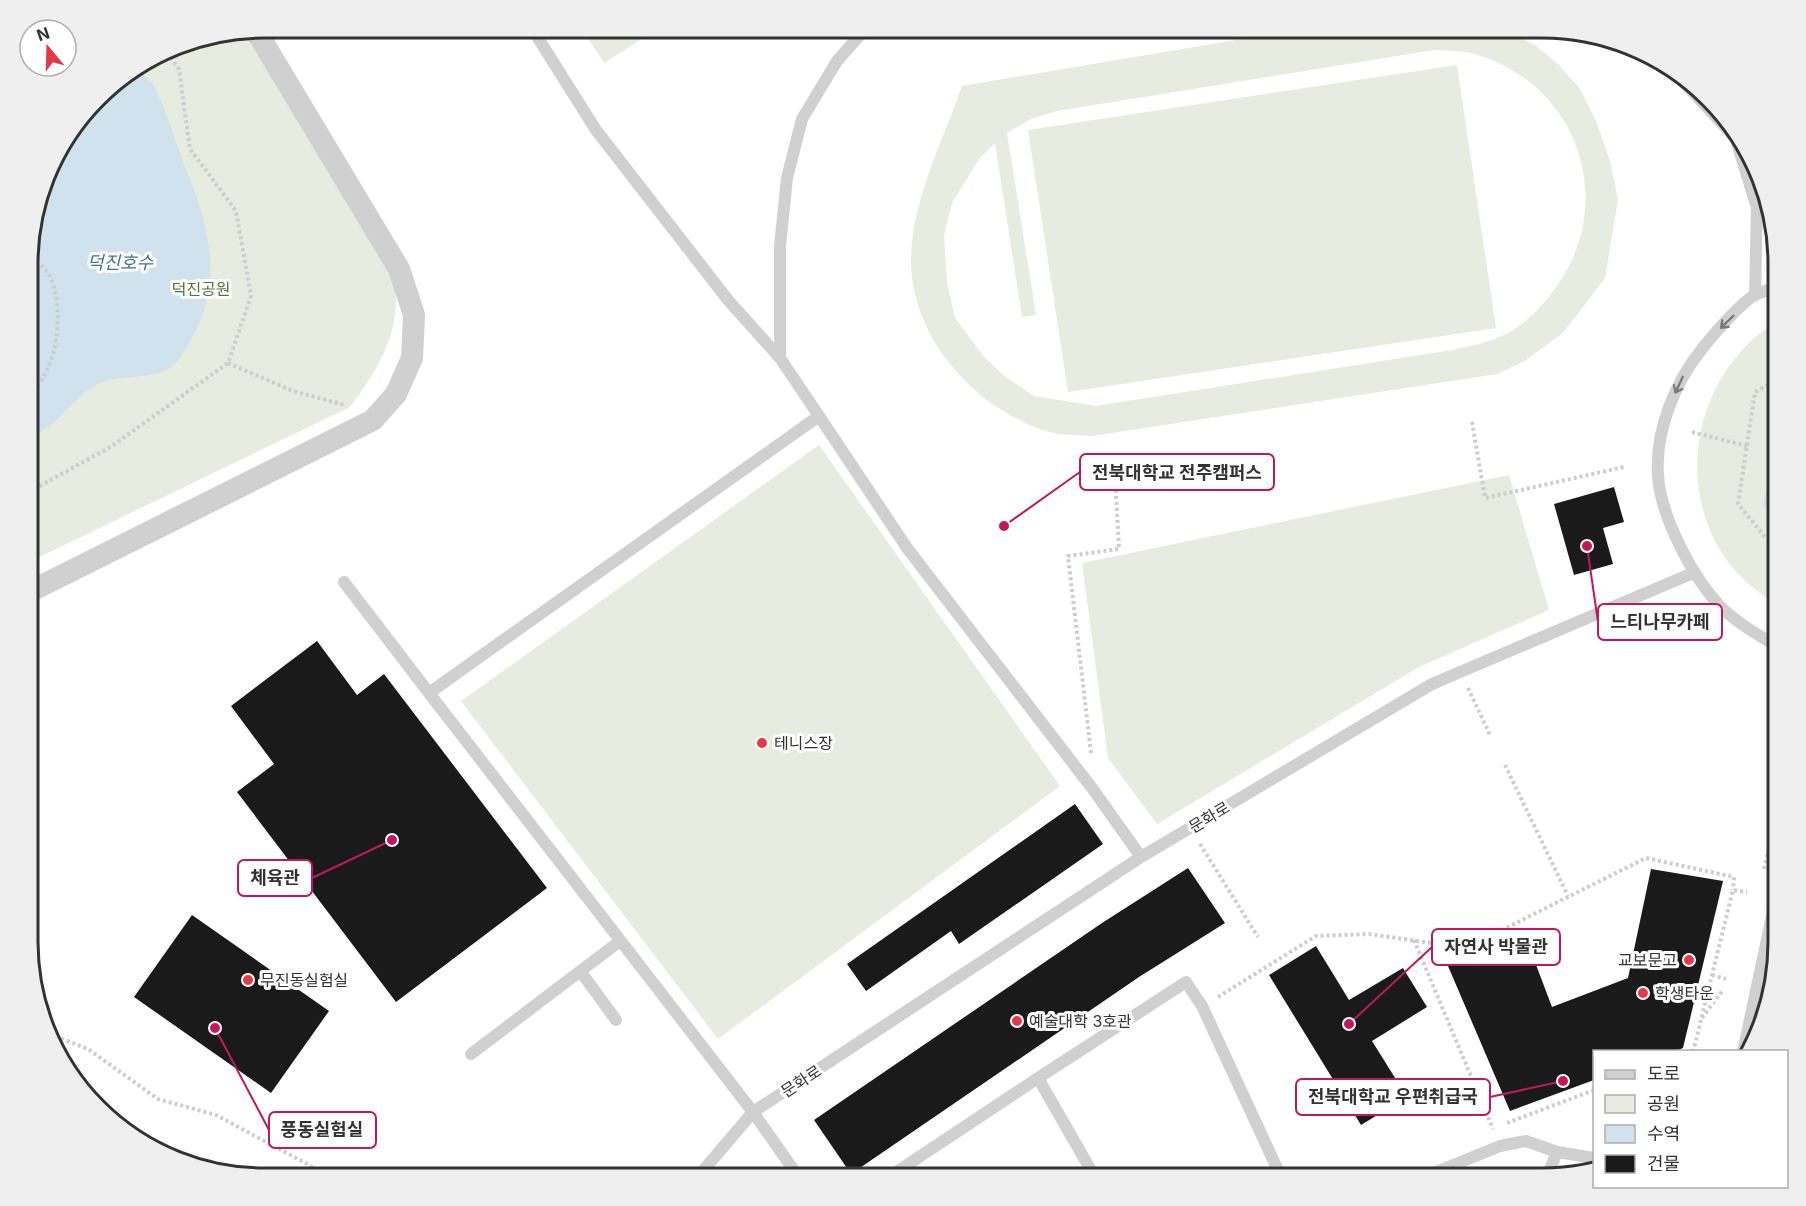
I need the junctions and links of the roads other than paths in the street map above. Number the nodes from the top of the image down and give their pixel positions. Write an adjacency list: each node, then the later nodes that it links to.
1 (260, 38): 11 (street)
2 (538, 38): 7 (lane)
3 (857, 38): 7 (lane)
4 (1741, 157): 6 (lane)
5 (1768, 291): 6 (lane)
6 (1755, 295): 9 (lane, one-way to 9)
7 (780, 358): 8 (lane)
8 (819, 416): 13 (lane); 14 (lane)
9 (1693, 573): 12 (lane); 14 (lane, 문화로)
10 (344, 582): 13 (lane)
11 (38, 588)
12 (1768, 640)
13 (429, 693): 16 (lane)
14 (1142, 857): 22 (lane, 문화로)
15 (1768, 935): 19 (lane)
16 (620, 941): 17 (lane); 22 (lane)
17 (581, 972): 18 (lane); 20 (lane)
18 (616, 1020)
19 (1745, 1041)
20 (471, 1053)
21 (1038, 1078): 27 (lane); 28 (lane); 29 (lane)
22 (753, 1112): 25 (lane, 문화로); 26 (lane)
23 (1557, 1152): 24 (lane); 30 (lane); 31 (lane)
24 (1593, 1158)
25 (705, 1168)
26 (792, 1168)
27 (903, 1168)
28 (1090, 1168)
29 (1277, 1168)
30 (1446, 1168)
31 (1550, 1168)

